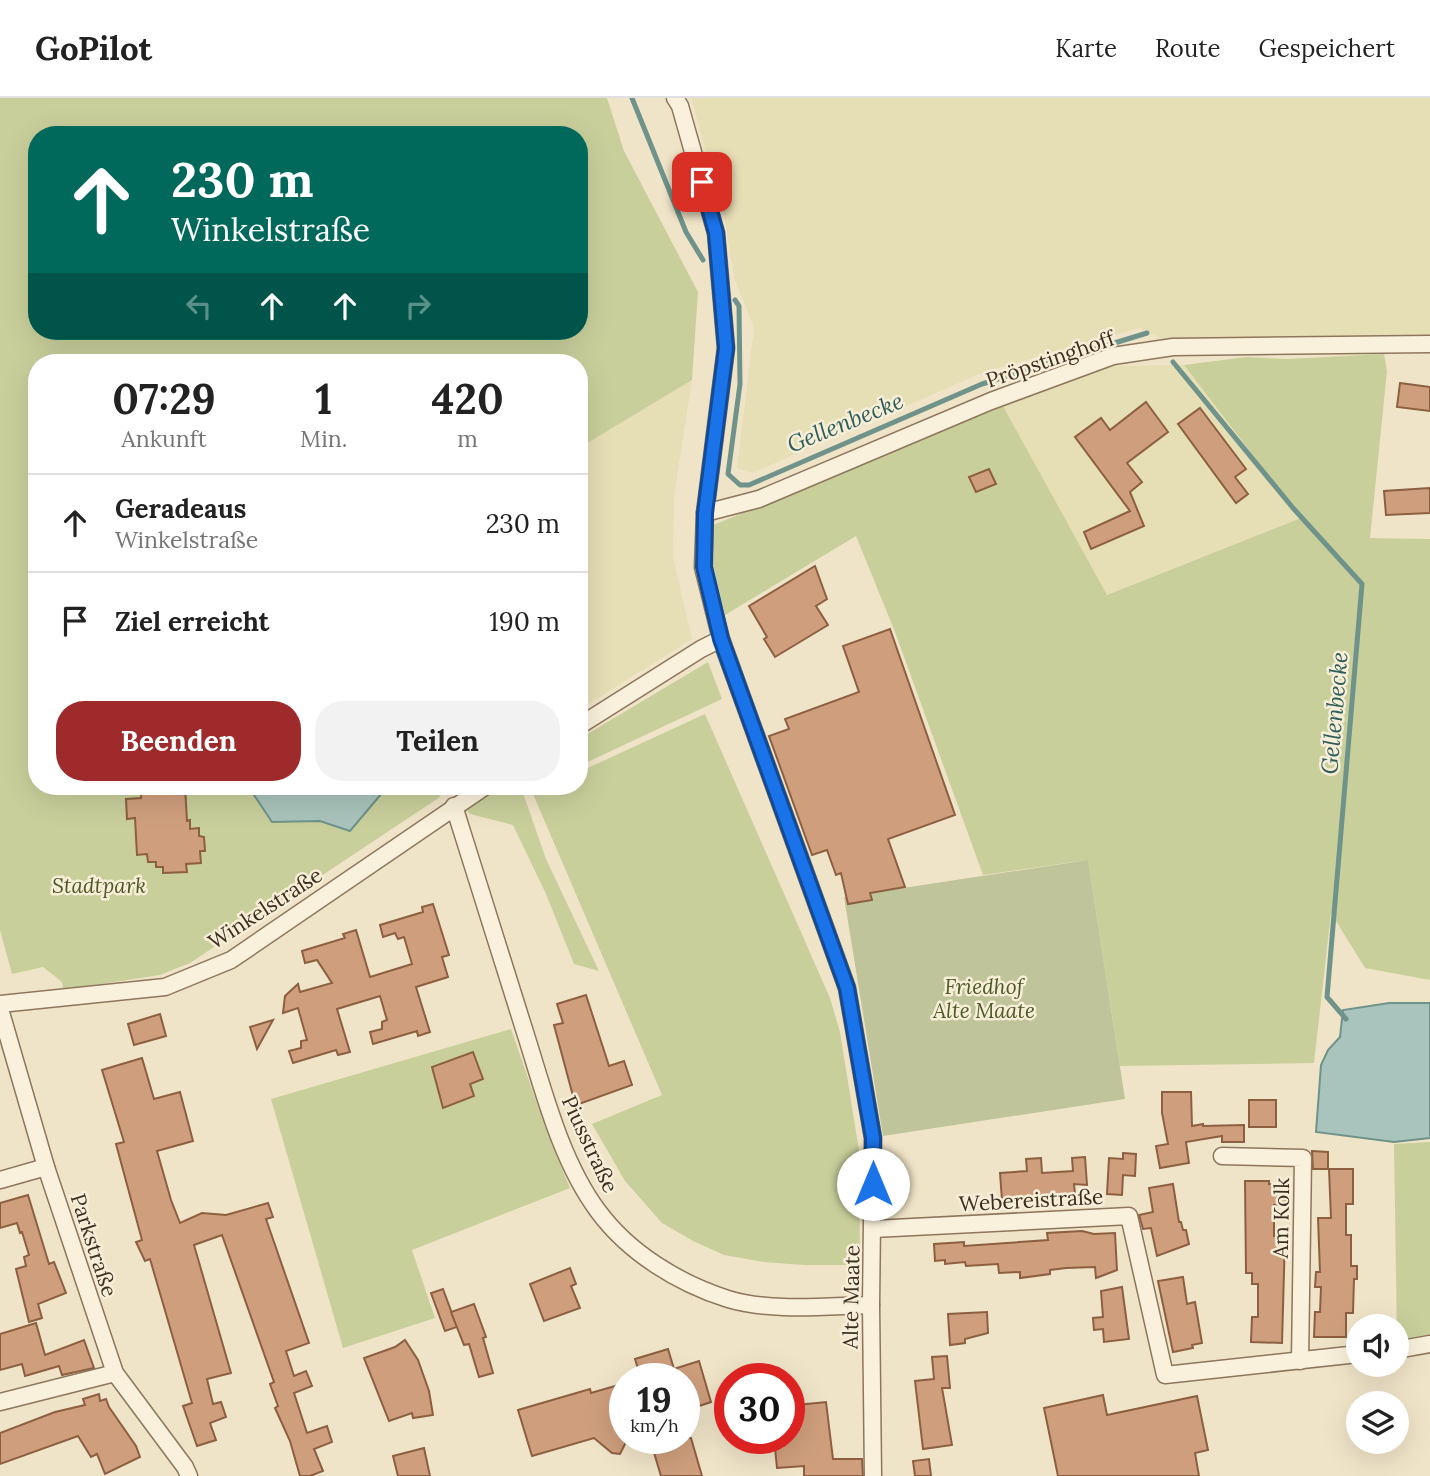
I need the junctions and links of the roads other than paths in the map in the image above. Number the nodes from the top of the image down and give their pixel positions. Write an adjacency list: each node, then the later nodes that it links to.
1 (675, 98): 3 (street)
2 (1430, 344): 3 (street, Pröpstinghoff)
3 (705, 513): 4 (street)
4 (721, 639): 5 (street); 12 (street, Alte Maate)
5 (588, 720)
6 (472, 795): 7 (street, Winkelstraße)
7 (454, 806): 8 (street, Winkelstraße); 13 (street, Piusstraße)
8 (0, 1007): 10 (street, Parkstraße)
9 (1222, 1156): 17 (street, Am Kolk)
10 (46, 1167): 11 (street); 18 (street, Parkstraße)
11 (0, 1181)
12 (873, 1229): 13 (street, Alte Maate); 17 (street, Webereistraße)
13 (871, 1305): 21 (street, Alte Maate)
14 (1430, 1344): 15 (street)
15 (1409, 1348)
16 (1346, 1355): 17 (street, Webereistraße)
17 (1300, 1361)
18 (115, 1373): 19 (street); 20 (street, Parkstraße)
19 (0, 1402)
20 (188, 1476)
21 (873, 1476)

